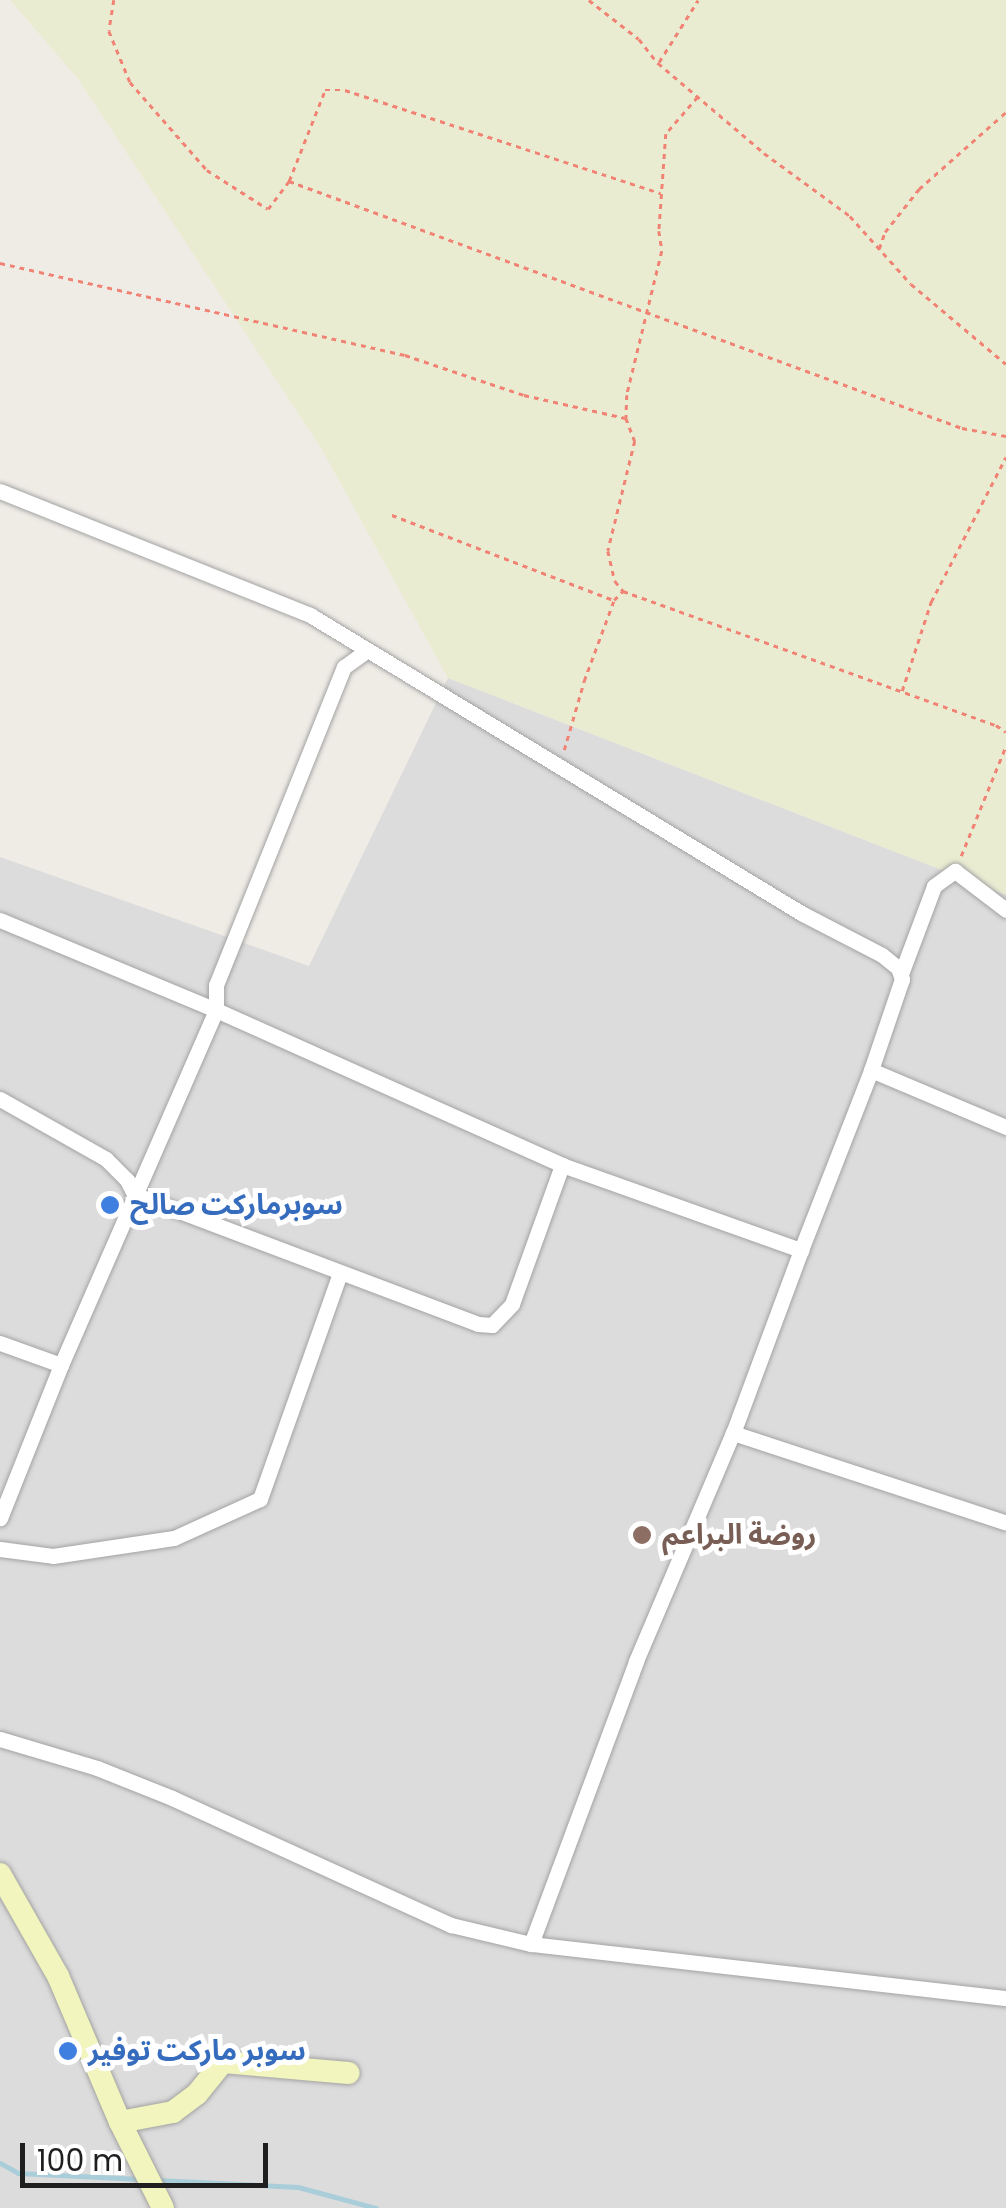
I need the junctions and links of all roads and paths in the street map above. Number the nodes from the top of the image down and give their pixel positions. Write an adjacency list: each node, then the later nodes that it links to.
1 (114, 0): 7 (path)
2 (589, 0): 4 (path)
3 (698, 0): 4 (path)
4 (658, 63): 5 (path)
5 (698, 96): 8 (path); 9 (path)
6 (1006, 112): 9 (path)
7 (290, 180): 8 (path); 11 (path)
8 (661, 193): 11 (path)
9 (879, 251): 12 (path)
10 (0, 263): 13 (path)
11 (647, 309): 13 (path); 14 (path)
12 (1006, 364)
13 (626, 418): 18 (path)
14 (1006, 436)
15 (1006, 457): 23 (path)
16 (0, 491): 20 (street)
17 (392, 514): 19 (path)
18 (623, 590): 19 (path); 23 (path)
19 (614, 600): 26 (path)
20 (334, 631): 21 (street); 22 (street)
21 (366, 650): 22 (street); 26 (street)
22 (344, 667): 31 (street)
23 (902, 693): 24 (path)
24 (1006, 732)
25 (1006, 746): 27 (path)
26 (560, 766): 30 (street)
27 (954, 871): 28 (street); 30 (street)
28 (1006, 910)
29 (0, 920): 31 (street)
30 (900, 974): 32 (street)
31 (216, 1010): 35 (street); 36 (street)
32 (871, 1070): 34 (street); 37 (street)
33 (0, 1100): 36 (street)
34 (1006, 1127)
35 (562, 1164): 37 (street); 38 (street)
36 (134, 1194): 38 (street); 40 (street)
37 (802, 1250): 41 (street)
38 (340, 1273): 44 (street)
39 (0, 1344): 40 (street)
40 (61, 1365): 42 (street)
41 (733, 1433): 43 (street); 47 (street)
42 (0, 1518)
43 (1006, 1522)
44 (0, 1549)
45 (0, 1739): 47 (street)
46 (0, 1874): 50 (street)
47 (531, 1944): 48 (street)
48 (1006, 1998)
49 (348, 2073): 50 (street)
50 (120, 2122): 51 (street)
51 (163, 2208)

